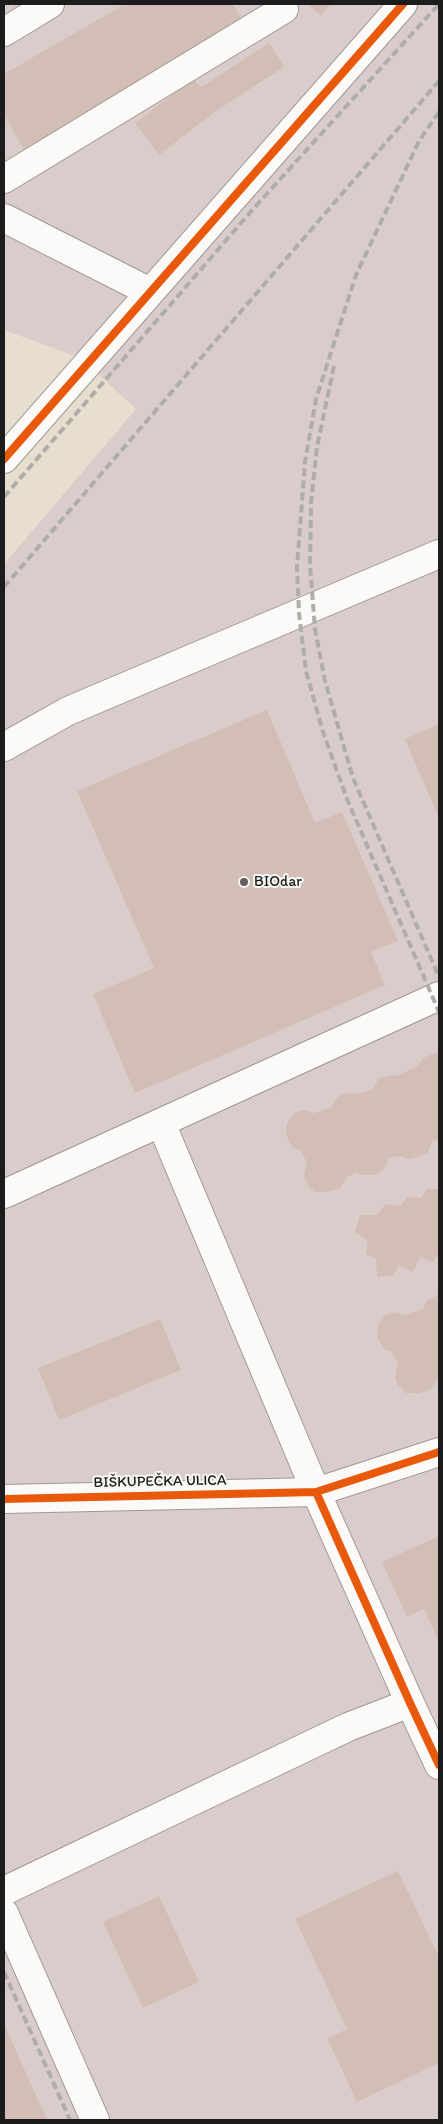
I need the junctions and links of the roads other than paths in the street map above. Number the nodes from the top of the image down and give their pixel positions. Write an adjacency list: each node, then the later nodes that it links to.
1 (50, 4): 4 (street)
2 (278, 4): 5 (street)
3 (404, 4): 7 (street)
4 (4, 32)
5 (4, 179)
6 (4, 218): 7 (street)
7 (150, 292): 8 (street)
8 (4, 459)
9 (439, 554): 10 (street)
10 (4, 747)
11 (439, 996): 12 (street)
12 (161, 1122): 13 (street); 15 (street)
13 (4, 1194)
14 (439, 1452): 15 (street, BIŠKUPEČKA ULICA)
15 (316, 1492): 16 (street, BIŠKUPEČKA ULICA); 17 (street)
16 (4, 1499)
17 (410, 1703): 18 (street); 20 (street)
18 (432, 1733): 19 (street)
19 (439, 1765)
20 (4, 1891)
21 (4, 1912): 22 (street)
22 (95, 2120)

